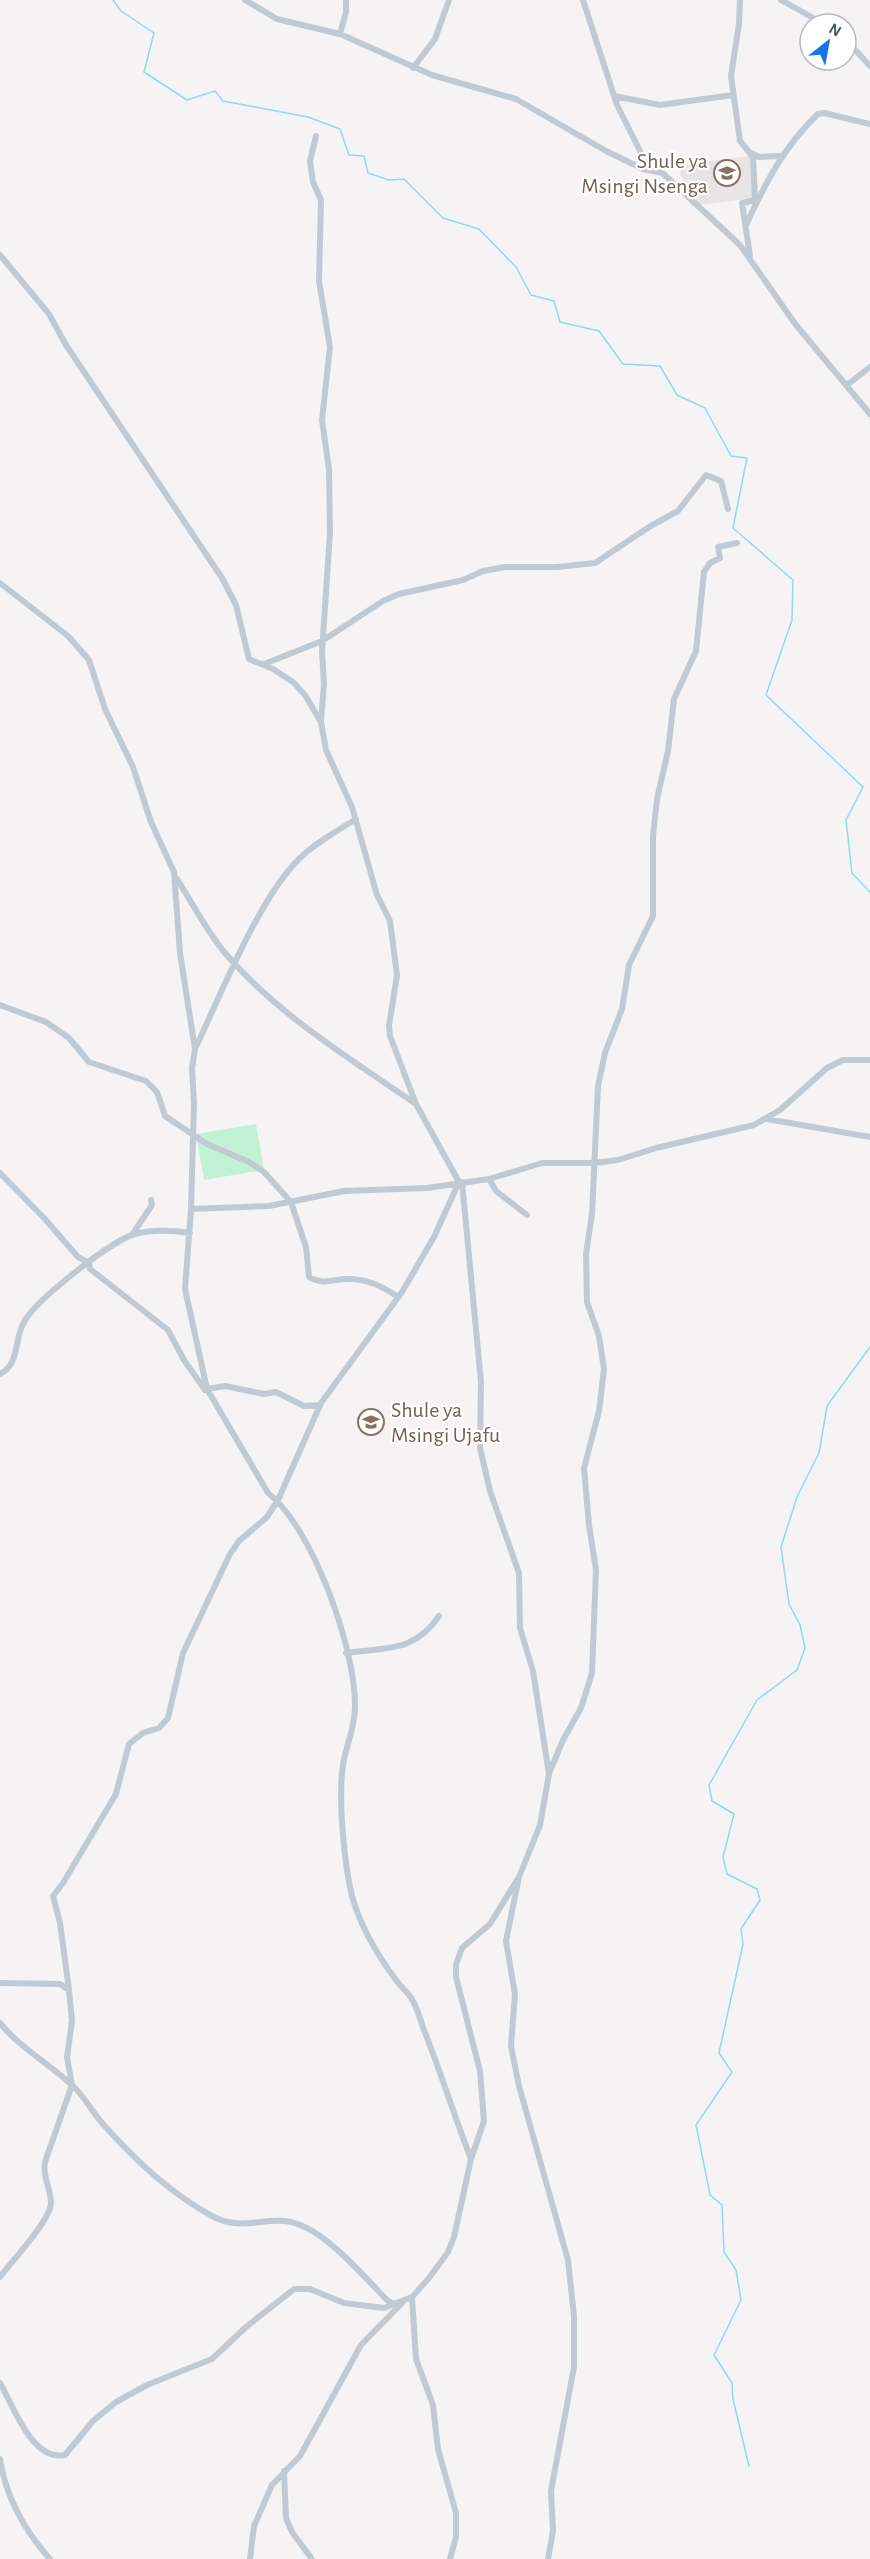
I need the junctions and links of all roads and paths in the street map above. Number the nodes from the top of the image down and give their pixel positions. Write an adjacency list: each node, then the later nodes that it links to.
1 (246, 0): 8 (street)
2 (346, 0): 8 (street)
3 (449, 0): 11 (street)
4 (583, 0): 13 (street)
5 (740, 0): 12 (street)
6 (782, 0): 7 (street)
7 (803, 12)
8 (340, 34): 11 (street)
9 (858, 53): 10 (street)
10 (870, 66)
11 (413, 68): 18 (street)
12 (734, 94): 13 (street); 16 (street)
13 (614, 96): 18 (street)
14 (870, 124): 17 (street)
15 (316, 136): 28 (street)
16 (750, 153): 17 (street); 19 (street)
17 (780, 156): 19 (street)
18 (664, 173): 21 (street)
19 (745, 226): 21 (street)
20 (0, 255): 29 (street)
21 (750, 257): 23 (street)
22 (870, 367): 23 (street)
23 (847, 385): 24 (street)
24 (870, 414)
25 (728, 509): 28 (street)
26 (737, 543): 41 (street)
27 (0, 583): 32 (street)
28 (322, 641): 29 (street); 30 (street)
29 (263, 664): 30 (street)
30 (321, 722): 31 (street)
31 (356, 819): 33 (street); 37 (street)
32 (176, 876): 33 (street); 35 (street)
33 (235, 964): 35 (street); 37 (street)
34 (0, 1005): 39 (street)
35 (195, 1049): 39 (street)
36 (870, 1060): 38 (street)
37 (416, 1104): 44 (street)
38 (767, 1119): 40 (street); 41 (street)
39 (194, 1133): 46 (street); 47 (street)
40 (870, 1137)
41 (595, 1163): 43 (street); 60 (street)
42 (0, 1173): 51 (street)
43 (489, 1179): 44 (street); 48 (street)
44 (460, 1182): 46 (street); 52 (street); 60 (street)
45 (151, 1200): 50 (street)
46 (291, 1202): 47 (street); 52 (street)
47 (191, 1209): 49 (street)
48 (528, 1215)
49 (190, 1233): 50 (street); 54 (street)
50 (131, 1235): 51 (street)
51 (89, 1263): 53 (street); 55 (street)
52 (398, 1297): 56 (street)
53 (0, 1374)
54 (207, 1389): 55 (street); 56 (street)
55 (213, 1400): 57 (street)
56 (321, 1405): 57 (street)
57 (278, 1500): 59 (street); 63 (street)
58 (439, 1616): 59 (street)
59 (346, 1653): 66 (street)
60 (549, 1774): 61 (street)
61 (519, 1877): 66 (street); 78 (street)
62 (0, 1983): 63 (street)
63 (69, 1990): 65 (street)
64 (0, 2023): 65 (street)
65 (72, 2085): 67 (street); 70 (street)
66 (471, 2159): 68 (street)
67 (0, 2277)
68 (412, 2297): 69 (street); 77 (street)
69 (402, 2303): 70 (street); 73 (street)
70 (394, 2304): 71 (street)
71 (0, 2384)
72 (0, 2459): 74 (street)
73 (284, 2471): 75 (street); 76 (street)
74 (50, 2559)
75 (250, 2559)
76 (312, 2559)
77 (450, 2559)
78 (548, 2559)

